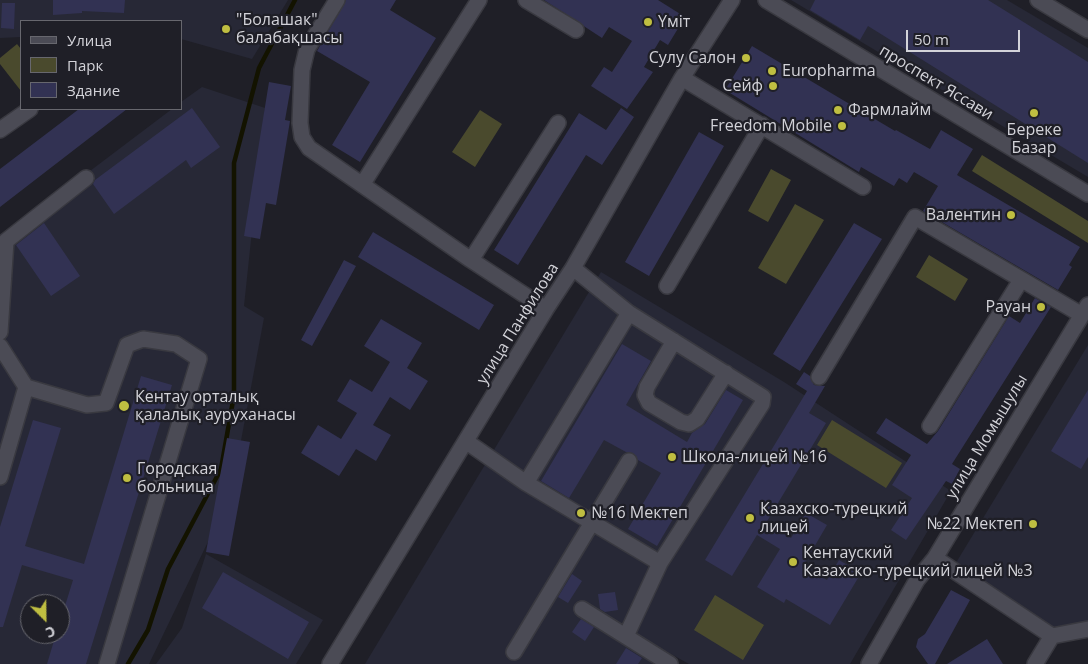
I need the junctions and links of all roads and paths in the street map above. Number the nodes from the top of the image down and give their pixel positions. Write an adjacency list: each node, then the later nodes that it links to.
1 (337, 0): 15 (street)
2 (479, 0): 15 (street)
3 (526, 0): 7 (street)
4 (732, 0): 9 (street, улица Панфилова)
5 (1038, 0): 8 (street)
6 (769, 1): 17 (street, проспект Яссави)
7 (576, 30)
8 (1088, 30)
9 (682, 78): 12 (street); 19 (street, улица Панфилова)
10 (29, 110): 13 (street)
11 (558, 123): 18 (street)
12 (762, 125): 16 (street); 21 (street)
13 (0, 130)
14 (86, 178): 25 (street)
15 (362, 185): 18 (street)
16 (862, 187)
17 (1088, 194)
18 (471, 260): 22 (street)
19 (573, 268): 22 (street, улица Панфилова); 24 (street)
20 (1021, 280): 23 (street); 29 (street); 31 (street)
21 (667, 286)
22 (546, 309): 32 (street, улица Панфилова)
23 (1085, 310): 37 (street, улица Момышулы)
24 (629, 313): 26 (street); 35 (street)
25 (0, 332)
26 (674, 341): 28 (street); 28 (street)
27 (0, 346): 30 (street)
28 (726, 373): 38 (street)
29 (819, 377)
30 (26, 386): 34 (street); 44 (street)
31 (930, 426)
32 (467, 442): 35 (street); 45 (street, улица Панфилова)
33 (629, 461): 36 (street)
34 (0, 477)
35 (526, 483): 36 (street)
36 (592, 523): 38 (street); 43 (street)
37 (935, 558): 41 (street); 47 (street, улица Момышулы)
38 (660, 563): 42 (street)
39 (582, 609): 42 (street)
40 (1088, 629): 41 (street)
41 (1052, 636): 48 (street)
42 (632, 640): 46 (street)
43 (514, 652)
44 (107, 664)
45 (330, 664)
46 (670, 664)
47 (869, 664)
48 (1035, 664)

